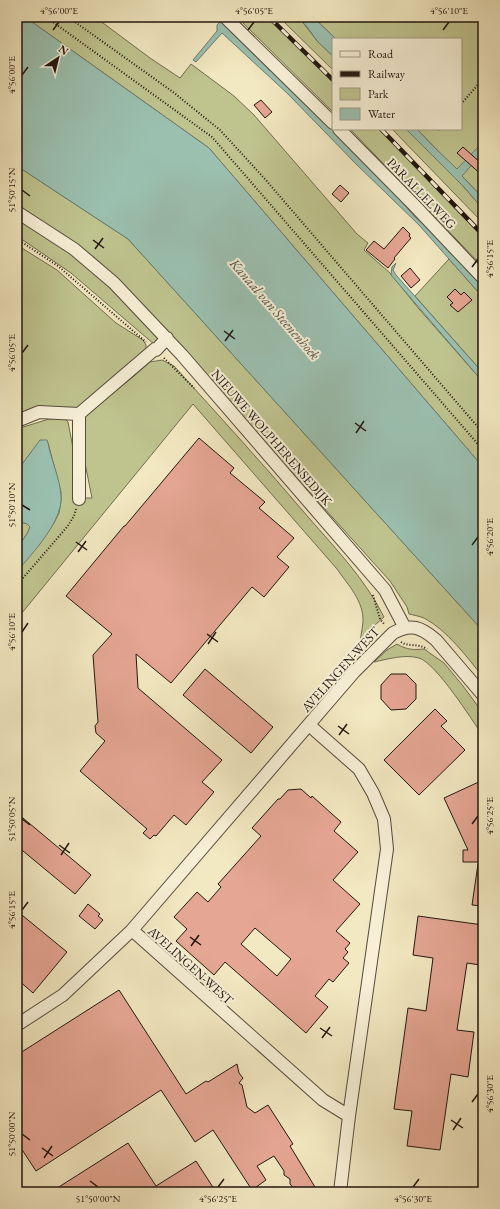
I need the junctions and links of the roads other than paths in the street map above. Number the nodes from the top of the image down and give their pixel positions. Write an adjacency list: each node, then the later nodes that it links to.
1 (225, 17): 2 (street)
2 (332, 121)
3 (340, 130): 5 (street, PARALLELWEG)
4 (17, 212): 6 (street, NIEUWE WOLPHERENSEDIJK)
5 (483, 278)
6 (167, 338): 7 (street); 10 (street, NIEUWE WOLPHERENSEDIJK)
7 (79, 414): 8 (street); 9 (street)
8 (17, 421)
9 (79, 499)
10 (405, 628): 11 (street); 12 (street, AVELINGEN-WEST)
11 (483, 695)
12 (309, 725): 13 (street, AVELINGEN-WEST); 15 (street, AVELINGEN-WEST)
13 (132, 930): 14 (street); 15 (street, AVELINGEN-WEST)
14 (17, 1025)
15 (349, 1116): 16 (street, AVELINGEN-WEST)
16 (340, 1192)

